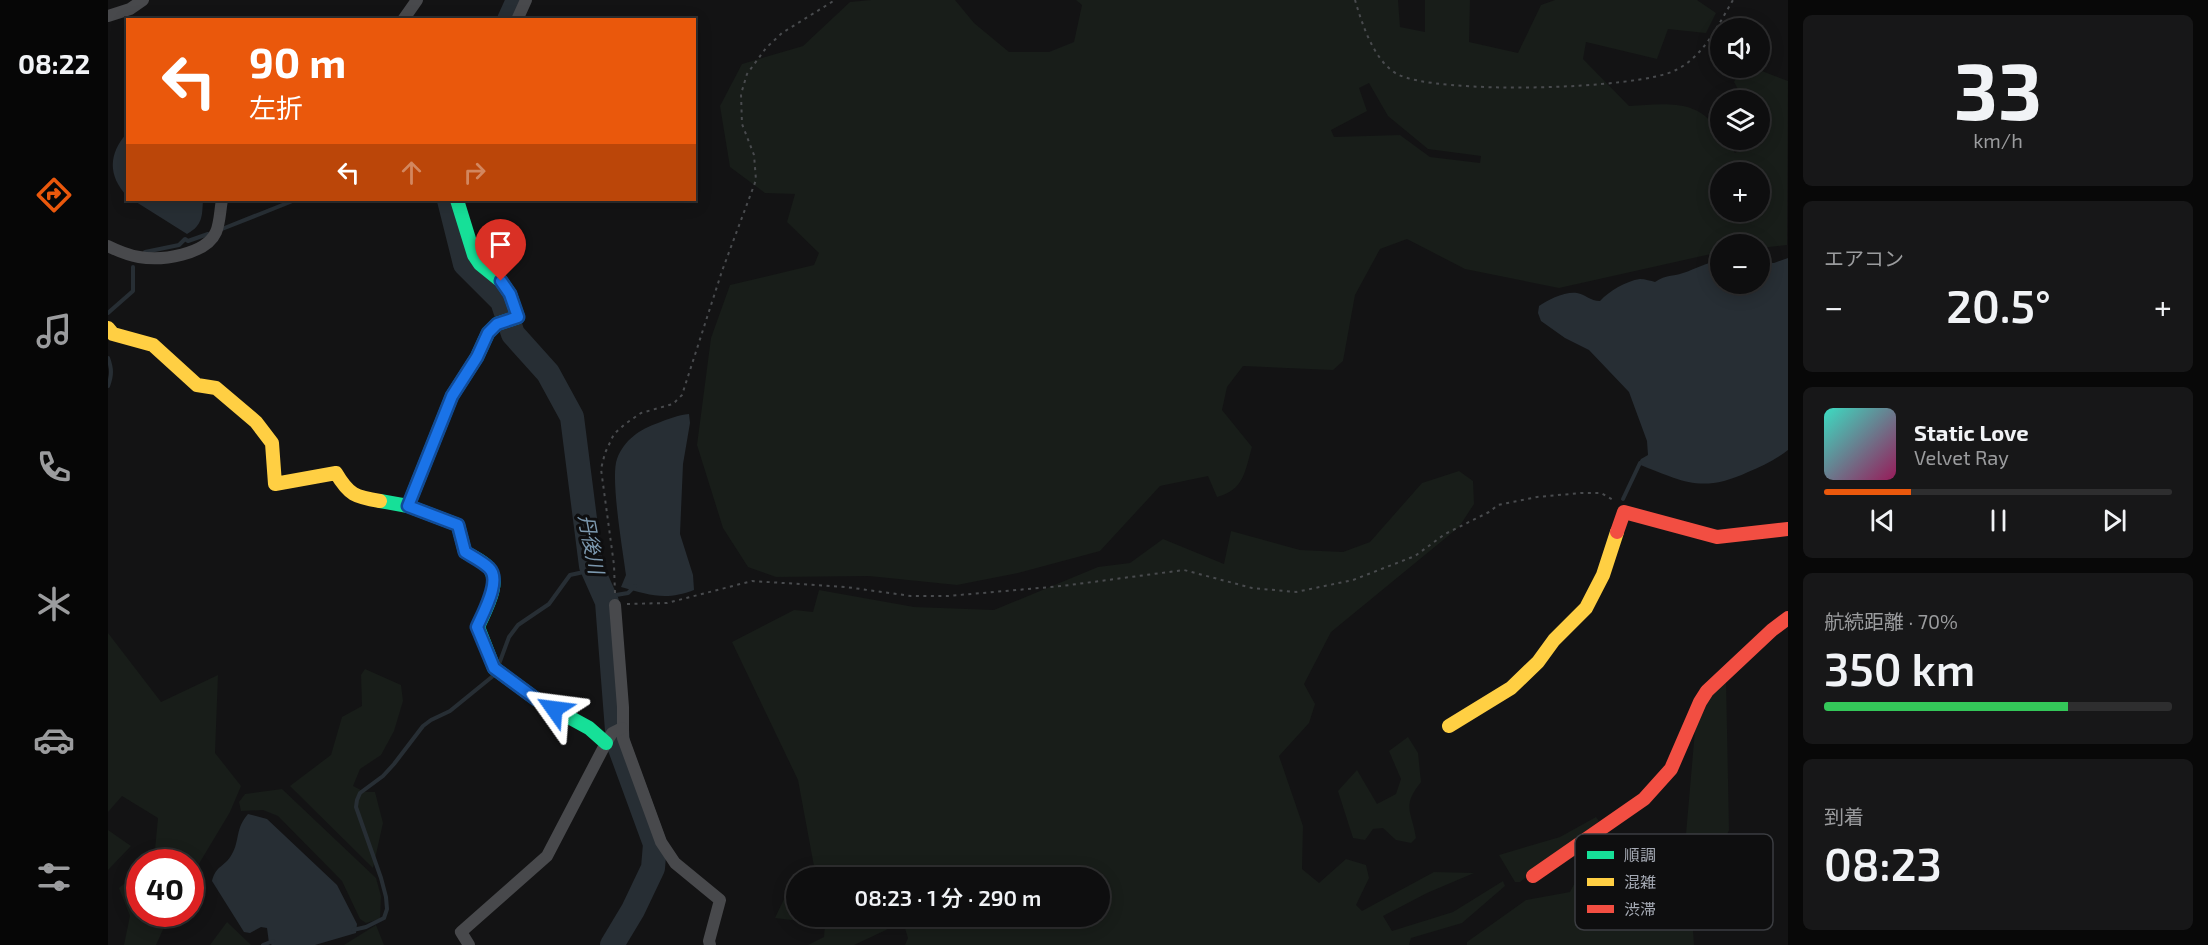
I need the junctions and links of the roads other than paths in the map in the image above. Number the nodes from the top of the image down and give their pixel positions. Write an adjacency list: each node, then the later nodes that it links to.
1 (143, 0): 4 (street)
2 (417, 0): 5 (street)
3 (526, 0): 6 (street)
4 (108, 16)
5 (404, 18)
6 (518, 18)
7 (222, 201): 9 (street)
8 (457, 201): 11 (street)
9 (108, 246)
10 (108, 328): 11 (street)
11 (408, 506): 16 (street)
12 (1788, 529): 15 (street)
13 (615, 605): 16 (street)
14 (1788, 618): 17 (street)
15 (1449, 726)
16 (615, 734): 20 (street); 21 (street)
17 (1594, 834)
18 (1575, 847): 19 (street)
19 (1533, 876)
20 (469, 945)
21 (710, 945)

